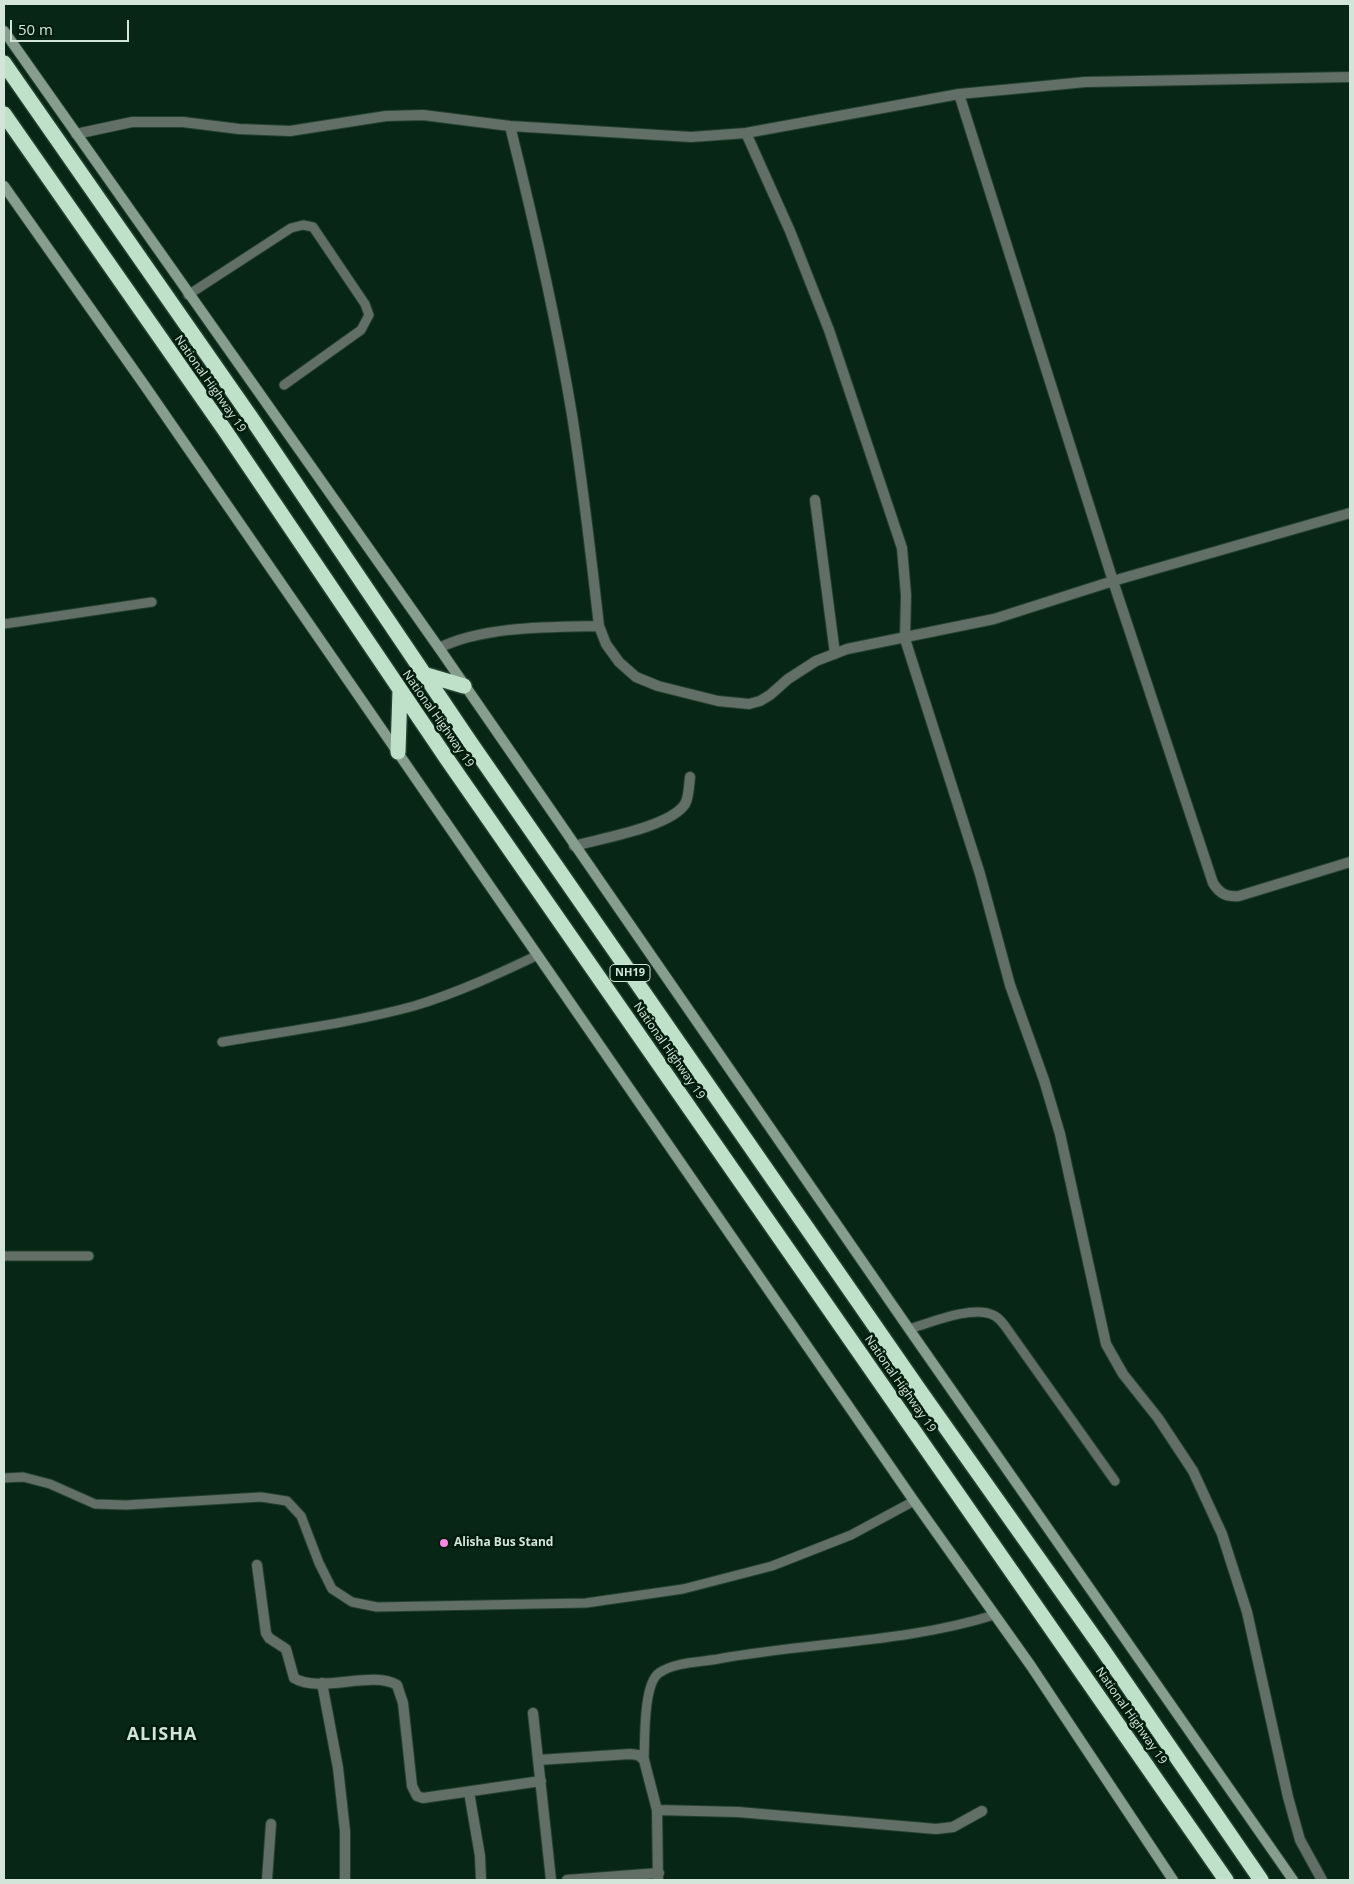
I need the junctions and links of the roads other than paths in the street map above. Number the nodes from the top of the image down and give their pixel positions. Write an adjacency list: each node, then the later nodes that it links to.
1 (4, 31): 8 (main road)
2 (4, 63): 21 (highway, NH19)
3 (1350, 77): 4 (street)
4 (959, 94): 7 (street); 14 (street)
5 (4, 114): 23 (highway, National Highway 19 / NH19)
6 (510, 126): 7 (street); 8 (street); 17 (street)
7 (746, 133): 18 (street)
8 (76, 134): 10 (main road)
9 (4, 186): 24 (main road)
10 (188, 295): 11 (lane); 19 (main road)
11 (284, 385)
12 (815, 500): 20 (street)
13 (1350, 513): 14 (street)
14 (1113, 580): 18 (street); 27 (street)
15 (152, 602): 16 (lane)
16 (4, 624)
17 (599, 626): 19 (street); 20 (street)
18 (906, 639): 20 (street); 57 (street)
19 (439, 648): 22 (main road)
20 (835, 654)
21 (423, 674): 22 (highway); 55 (highway, NH19)
22 (464, 686): 26 (main road)
23 (400, 690): 24 (highway); 54 (highway, National Highway 19 / NH19)
24 (398, 752): 28 (main road)
25 (690, 777): 26 (street)
26 (574, 846): 32 (main road)
27 (1350, 862)
28 (538, 955): 29 (lane); 35 (main road)
29 (222, 1042)
30 (4, 1256): 31 (lane)
31 (88, 1256)
32 (909, 1330): 34 (lane); 56 (main road)
33 (4, 1478): 35 (lane)
34 (1115, 1482)
35 (914, 1501): 37 (main road)
36 (257, 1565): 38 (street)
37 (994, 1615): 41 (lane); 53 (main road)
38 (322, 1683): 43 (street); 49 (street)
39 (533, 1713): 40 (street)
40 (538, 1760): 41 (street); 42 (street)
41 (644, 1760): 44 (street)
42 (541, 1781): 43 (street); 51 (street)
43 (469, 1792): 50 (street)
44 (656, 1810): 45 (street); 47 (street)
45 (982, 1811)
46 (271, 1824): 48 (street)
47 (659, 1877): 52 (street)
48 (267, 1880)
49 (345, 1880)
50 (481, 1880)
51 (551, 1880)
52 (568, 1880)
53 (1173, 1880)
54 (1226, 1880)
55 (1260, 1880)
56 (1293, 1880)
57 (1322, 1880)

